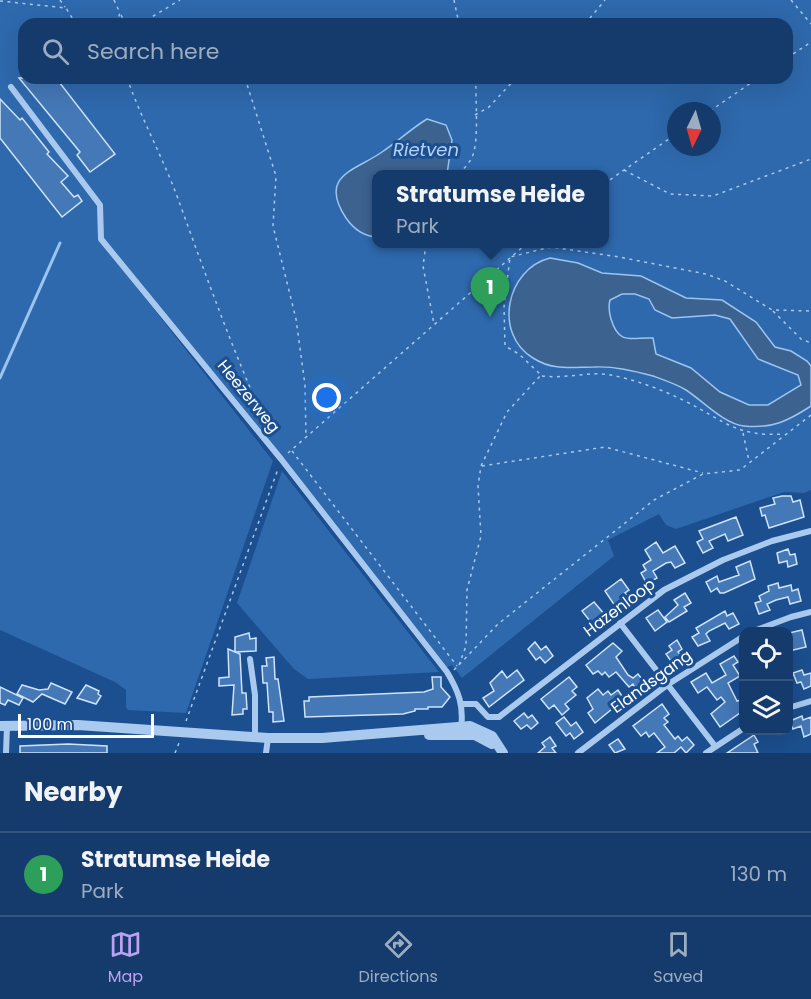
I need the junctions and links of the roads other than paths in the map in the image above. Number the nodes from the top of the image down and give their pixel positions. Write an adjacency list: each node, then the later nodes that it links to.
1 (11, 87): 10 (street, Heezerweg)
2 (811, 531): 4 (street, Hazenloop)
3 (811, 612): 5 (street)
4 (620, 623): 8 (street); 10 (street, Hazenloop)
5 (762, 627)
6 (739, 639): 8 (street, Elandsgang)
7 (250, 659): 15 (street)
8 (667, 685): 17 (street); 21 (street, Elandsgang)
9 (811, 701): 11 (street)
10 (462, 704): 13 (street, Heezerweg)
11 (793, 707)
12 (3, 726): 15 (street); 19 (street)
13 (461, 730): 16 (street); 18 (street)
14 (739, 731): 17 (street)
15 (255, 737): 16 (street)
16 (268, 738): 20 (street)
17 (715, 746): 22 (street)
18 (501, 750)
19 (6, 753)
20 (266, 753)
21 (578, 753)
22 (706, 753)

